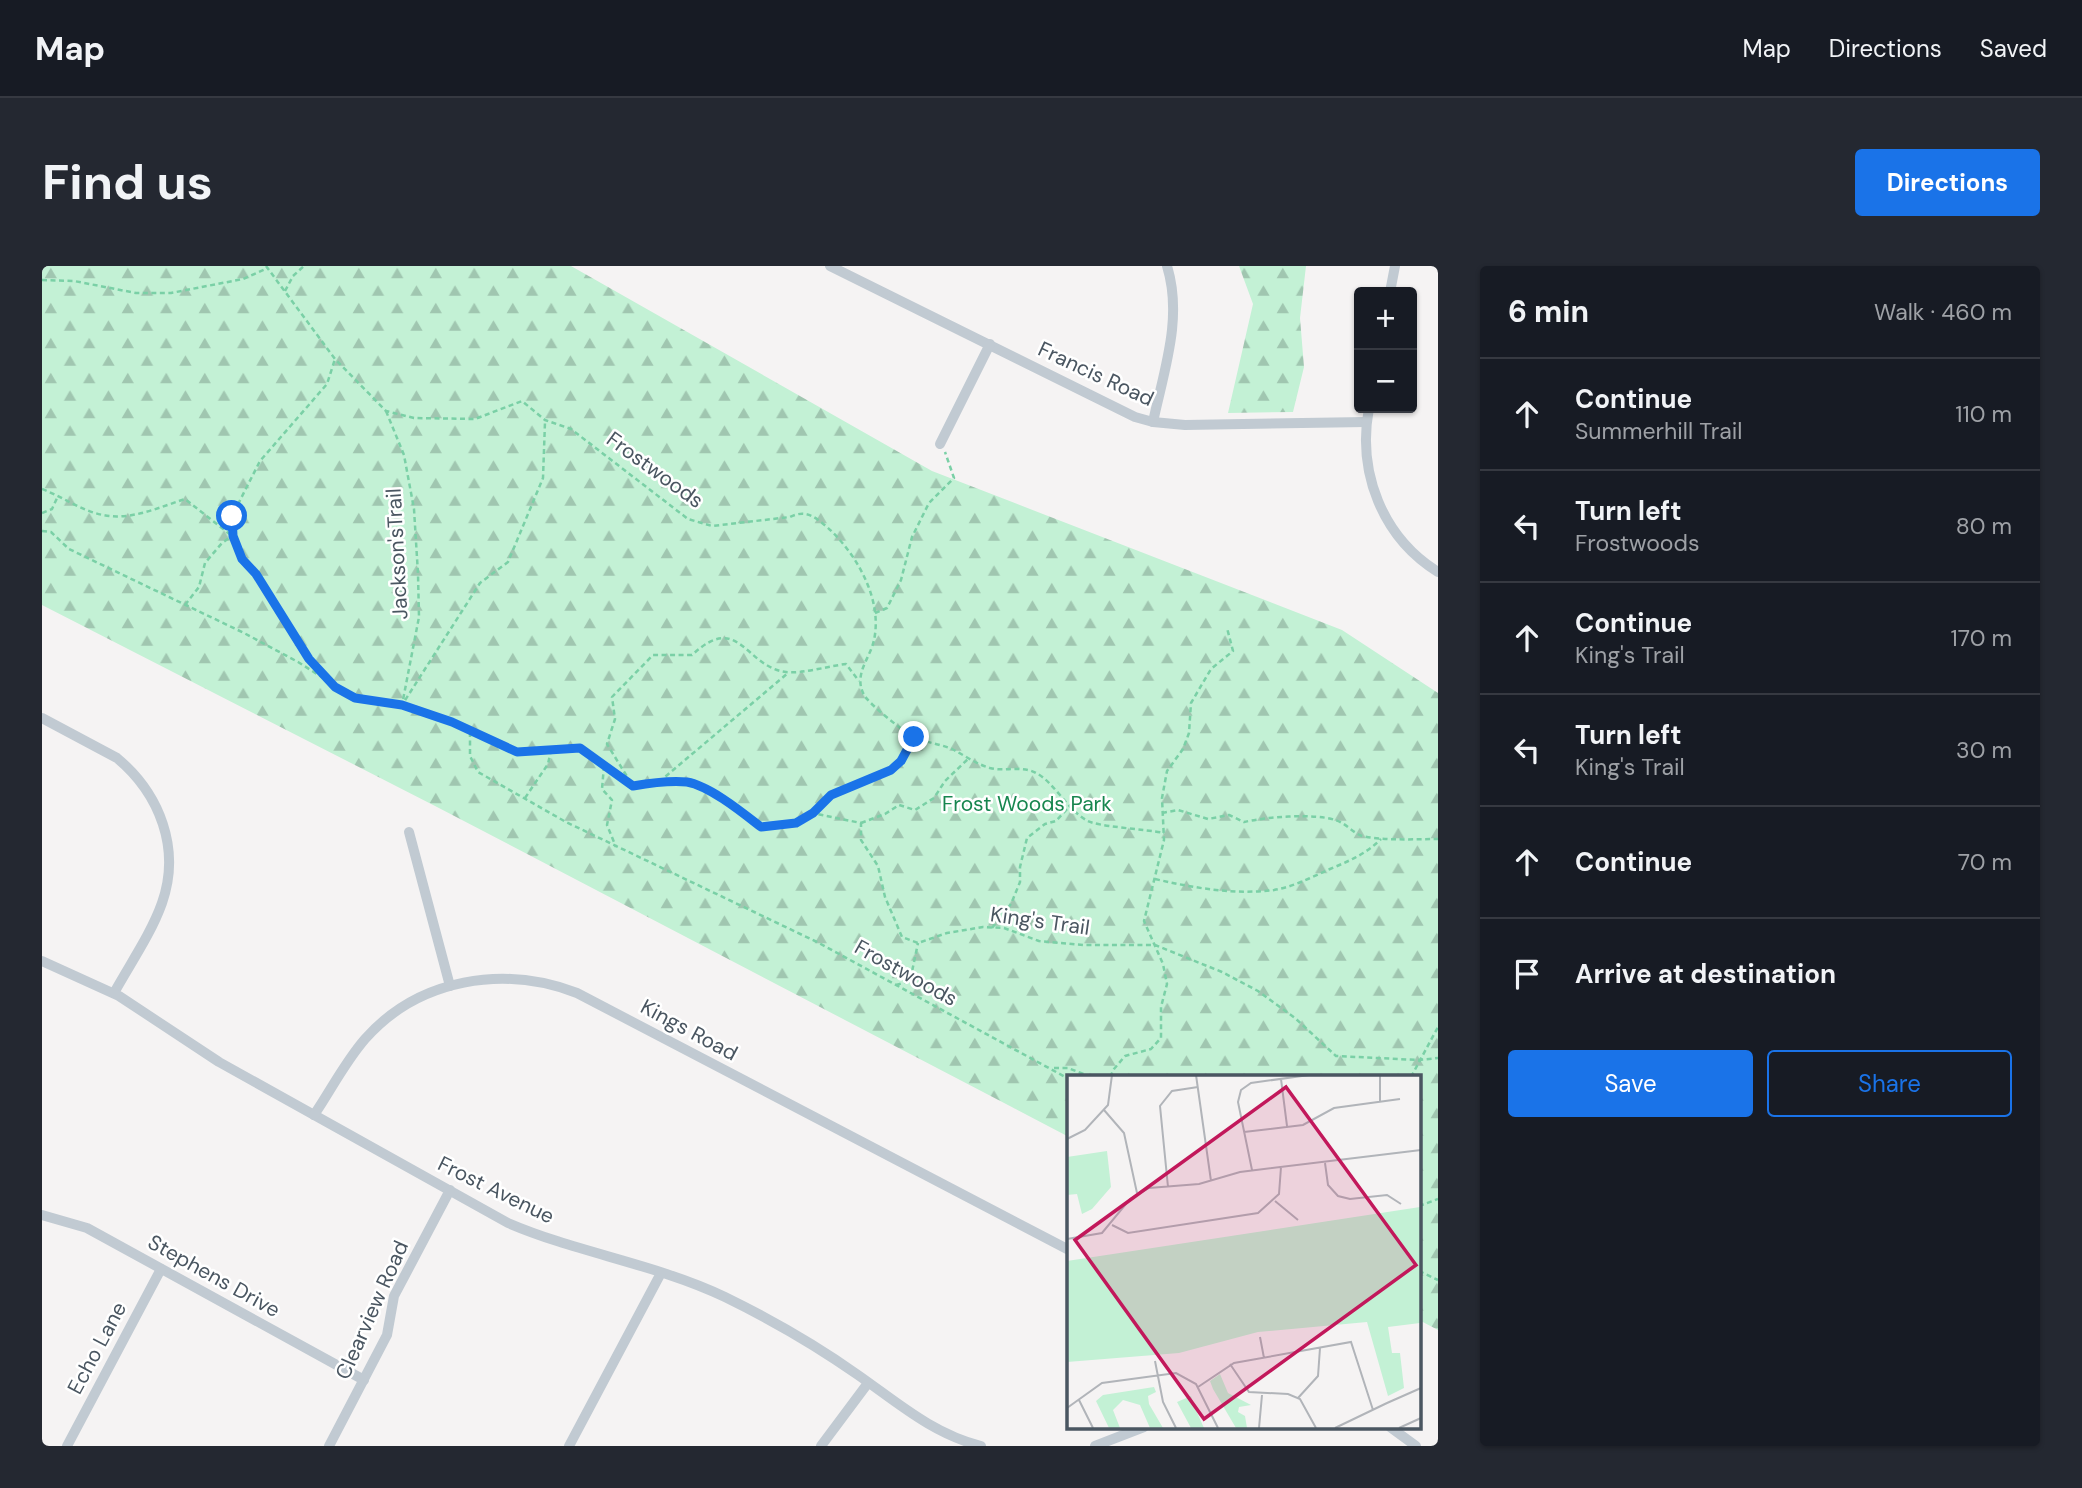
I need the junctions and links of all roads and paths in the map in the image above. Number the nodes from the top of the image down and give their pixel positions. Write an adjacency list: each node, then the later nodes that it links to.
1 (304, 266): 8 (path)
2 (830, 266): 9 (street, Francis Road)
3 (1167, 266): 14 (street)
4 (1395, 266): 7 (street)
5 (267, 267): 6 (path); 8 (path)
6 (42, 281)
7 (1391, 287)
8 (285, 292): 10 (path)
9 (990, 344): 14 (street, Francis Road); 16 (street)
10 (335, 359): 11 (path); 21 (path)
11 (386, 411): 13 (path, Frostwoods); 29 (path, Jackson'sTrail)
12 (1368, 413): 15 (street)
13 (545, 420): 24 (path, Frostwoods); 29 (path)
14 (1153, 422): 15 (street, Francis Road)
15 (1367, 422): 22 (street)
16 (940, 444): 24 (path)
17 (42, 489): 18 (path)
18 (58, 495): 19 (path); 21 (path)
19 (42, 513)
20 (42, 531): 23 (path)
21 (233, 536): 23 (path); 28 (path)
22 (1438, 572)
23 (185, 605): 28 (path)
24 (875, 613): 27 (path, Frostwoods)
25 (1227, 628): 41 (path)
26 (788, 673): 27 (path); 36 (path); 37 (path)
27 (859, 681): 32 (path)
28 (335, 687): 29 (path)
29 (402, 705): 31 (path)
30 (42, 718): 55 (street)
31 (470, 732): 33 (path); 38 (path, Frostwoods)
32 (914, 737): 34 (path); 40 (path)
33 (551, 750): 35 (path); 38 (path)
34 (969, 758): 39 (path); 42 (path)
35 (604, 765): 37 (path); 47 (path)
36 (659, 782): 37 (path); 40 (path)
37 (633, 786)
38 (524, 798): 47 (path, Frostwoods)
39 (1069, 807): 44 (path); 49 (path)
40 (813, 813): 42 (path)
41 (1163, 813): 44 (path); 45 (path)
42 (861, 823): 50 (path)
43 (409, 832): 54 (street)
44 (1164, 833): 48 (path)
45 (1381, 839): 46 (path); 48 (path)
46 (1438, 839)
47 (617, 847): 53 (path, Frostwoods)
48 (1154, 879): 51 (path)
49 (992, 928): 50 (path, King's Trail); 51 (path, King's Trail)
50 (918, 943): 53 (path)
51 (1155, 945): 58 (path, King's Trail); 61 (path)
52 (42, 961): 55 (street, Frost Avenue)
53 (896, 985): 59 (path, Frostwoods)
54 (450, 986): 64 (street, Kings Road); 69 (street, Kings Road)
55 (114, 993): 64 (street, Frost Avenue)
56 (1438, 1027): 58 (path)
57 (1438, 1058): 58 (path, King's Trail)
58 (1419, 1060): 62 (path)
59 (1052, 1068): 60 (path); 63 (path, Frostwoods)
60 (1086, 1075)
61 (1111, 1075)
62 (1412, 1075)
63 (1067, 1078)
64 (314, 1115): 65 (street, Frost Avenue)
65 (450, 1191): 72 (street, Frost Avenue); 74 (street, Clearview Road)
66 (1438, 1199): 67 (path)
67 (1420, 1206)
68 (42, 1215): 70 (street, Stephens Drive)
69 (1067, 1249)
70 (161, 1269): 74 (street, Stephens Drive); 78 (street, Echo Lane)
71 (1420, 1271): 73 (path)
72 (661, 1273): 75 (street, Frost Avenue); 80 (street)
73 (1438, 1280)
74 (364, 1380): 79 (street, Clearview Road)
75 (868, 1383): 81 (street); 82 (street, Frost Avenue)
76 (1141, 1428): 83 (street)
77 (1391, 1428): 84 (street)
78 (67, 1446)
79 (329, 1446)
80 (569, 1446)
81 (821, 1446)
82 (981, 1446)
83 (1095, 1446)
84 (1416, 1446)

